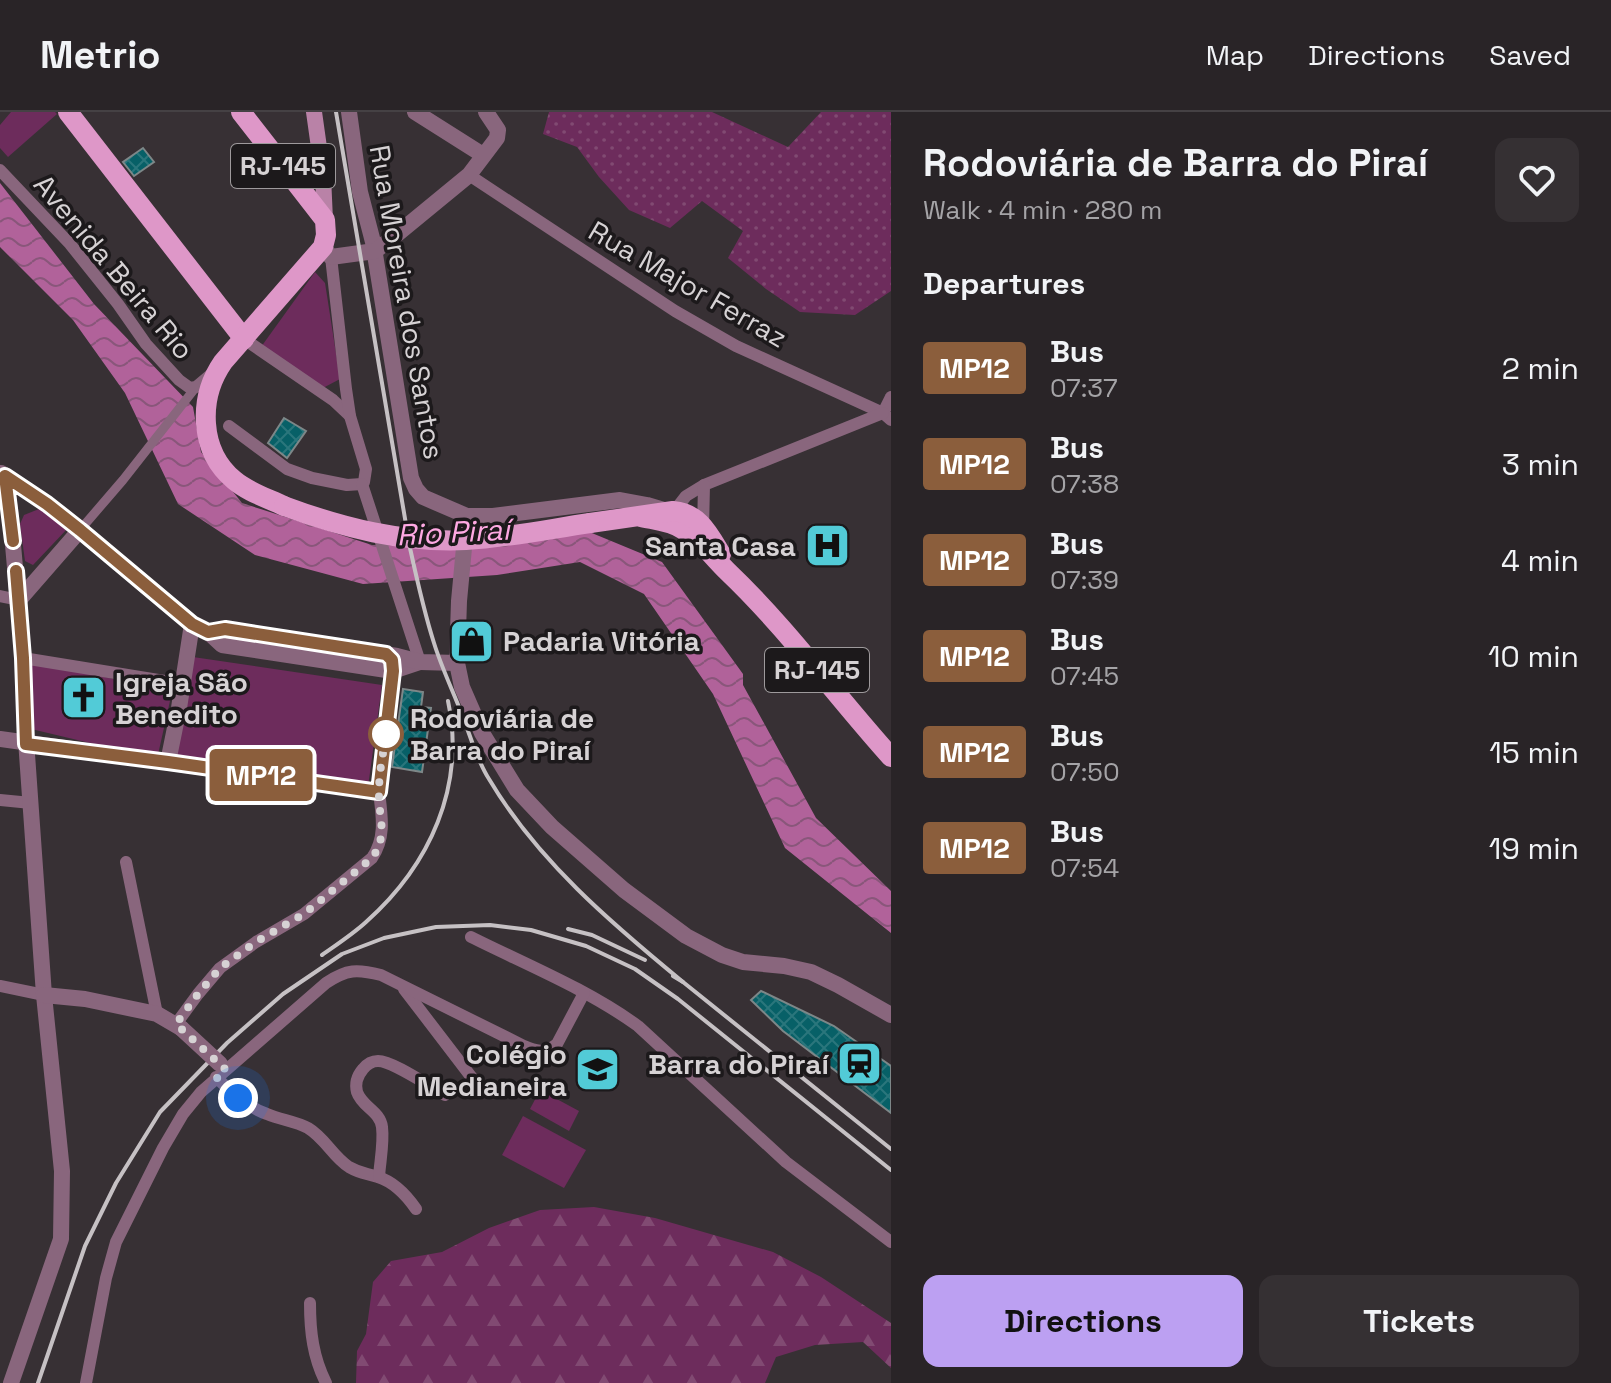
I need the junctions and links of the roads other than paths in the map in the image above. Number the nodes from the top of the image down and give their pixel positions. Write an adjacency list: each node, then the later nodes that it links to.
1 (68, 112): 13 (main road)
2 (241, 112): 10 (main road, RJ-145)
3 (314, 112): 10 (main road)
4 (349, 112): 11 (street, Rua Moreira dos Santos)
5 (415, 112): 7 (street)
6 (486, 112): 7 (street)
7 (483, 155): 9 (street)
8 (0, 170): 14 (street, Avenida Beira Rio)
9 (469, 175): 11 (street); 19 (street, Rua Major Ferraz)
10 (325, 220): 12 (main road)
11 (375, 251): 12 (street); 27 (street, Rua Moreira dos Santos)
12 (327, 252): 13 (main road); 15 (street)
13 (244, 339): 14 (main road); 17 (street)
14 (204, 385): 26 (main road, bridge); 28 (street)
15 (346, 389): 17 (street); 18 (street)
16 (891, 399): 19 (street)
17 (333, 400): 18 (street)
18 (350, 416): 22 (street)
19 (887, 416): 23 (street)
20 (229, 426): 22 (street)
21 (3, 474): 24 (street); 25 (street)
22 (362, 484): 36 (street)
23 (704, 485): 26 (street); 29 (street)
24 (47, 504): 25 (street); 28 (street)
25 (10, 511): 31 (street)
26 (671, 515): 27 (street); 29 (main road, RJ-145)
27 (467, 516): 37 (street)
28 (80, 530): 31 (street); 32 (street)
29 (699, 533): 42 (main road, RJ-145)
30 (0, 596): 31 (street)
31 (19, 600): 35 (street)
32 (192, 624): 33 (street); 39 (street)
33 (208, 632): 34 (street); 38 (street)
34 (386, 654): 36 (street); 38 (street)
35 (23, 658): 39 (street); 41 (street)
36 (420, 662): 37 (street); 38 (street)
37 (457, 663): 54 (street)
38 (393, 671): 44 (street)
39 (183, 684): 43 (street)
40 (0, 739): 41 (street)
41 (26, 744): 43 (street); 46 (street)
42 (891, 757)
43 (168, 762): 44 (street)
44 (379, 792): 55 (street)
45 (0, 800): 46 (street)
46 (31, 803): 52 (street)
47 (126, 862): 53 (street)
48 (471, 937): 51 (street)
49 (0, 986): 52 (street)
50 (403, 987): 51 (street); 56 (street); 57 (street)
51 (584, 993): 61 (street)
52 (44, 995): 53 (street); 63 (street)
53 (157, 1014): 55 (street)
54 (891, 1015)
55 (178, 1026): 56 (street, bridge)
56 (221, 1070): 59 (street); 64 (street)
57 (479, 1087)
58 (445, 1095): 59 (street)
59 (379, 1177): 60 (street)
60 (416, 1209)
61 (891, 1242)
62 (310, 1303): 65 (street)
63 (11, 1383)
64 (86, 1383)
65 (326, 1383)

